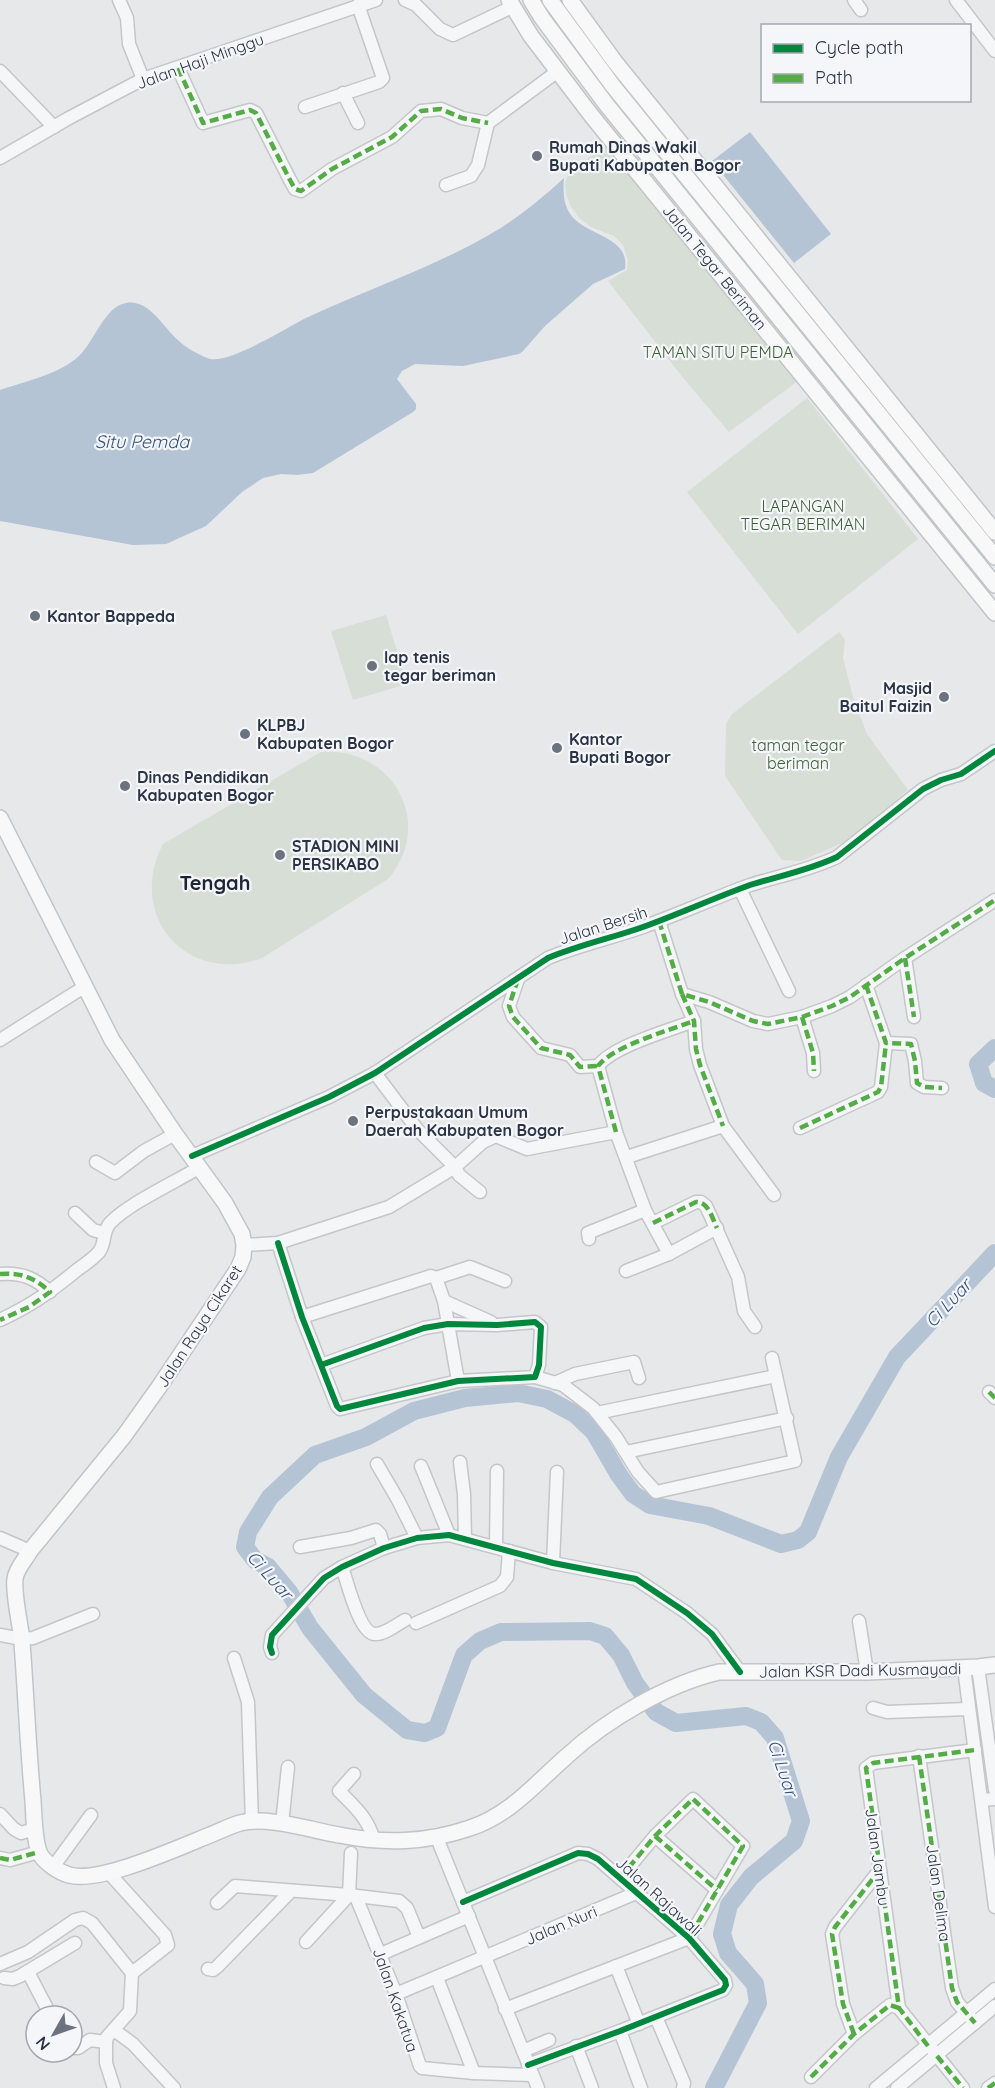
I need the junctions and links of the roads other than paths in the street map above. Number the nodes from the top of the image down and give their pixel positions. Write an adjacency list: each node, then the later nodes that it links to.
1 (119, 0): 16 (street)
2 (376, 0): 10 (street, Jalan Haji Minggu)
3 (405, 0): 11 (street)
4 (425, 0): 11 (street)
5 (531, 0): 18 (main road, Jalan Tegar Beriman)
6 (550, 0): 26 (main road)
7 (570, 0): 28 (main road)
8 (956, 0): 12 (street)
9 (511, 3): 11 (street); 15 (main road, Jalan Tegar Beriman)
10 (358, 5): 13 (street, Jalan Haji Minggu); 17 (street)
11 (430, 18)
12 (994, 51)
13 (178, 68): 16 (street, Jalan Haji Minggu); 22 (street)
14 (0, 71): 23 (street)
15 (558, 71): 20 (main road, Jalan Tegar Beriman); 22 (street)
16 (143, 79): 23 (street, Jalan Haji Minggu)
17 (344, 93): 19 (street); 21 (street)
18 (606, 104): 20 (main road); 27 (main road, Jalan Tegar Beriman)
19 (305, 107)
20 (591, 115): 33 (main road, Jalan Tegar Beriman)
21 (358, 123)
22 (488, 123): 25 (street)
23 (54, 127): 24 (street, Jalan Haji Minggu)
24 (0, 159)
25 (446, 185)
26 (720, 218): 27 (main road); 29 (main road)
27 (707, 228): 32 (main road, Jalan Tegar Beriman)
28 (792, 281): 29 (main road); 30 (main road)
29 (779, 291): 31 (main road)
30 (995, 532)
31 (995, 557)
32 (995, 585)
33 (995, 613)
34 (995, 751): 36 (street, Jalan Bersih)
35 (0, 818): 42 (main road, Jalan Raya Cikaret)
36 (740, 889): 38 (street, Jalan Bersih); 44 (street)
37 (995, 900): 39 (street)
38 (658, 921): 40 (street, Jalan Bersih); 43 (street)
39 (905, 958): 41 (street); 46 (street)
40 (518, 980): 50 (street); 52 (street, Jalan Bersih)
41 (866, 985): 45 (street); 49 (street)
42 (84, 987): 48 (street); 57 (main road, Jalan Raya Cikaret)
43 (681, 989): 45 (street); 47 (street)
44 (789, 991)
45 (802, 1017): 51 (street)
46 (914, 1017)
47 (694, 1022): 50 (street); 54 (street)
48 (0, 1040)
49 (886, 1043): 53 (street); 55 (street)
50 (598, 1066): 56 (street)
51 (814, 1071)
52 (375, 1073): 59 (street, Jalan Bersih); 61 (street)
53 (942, 1088)
54 (723, 1126): 58 (street); 63 (street)
55 (800, 1128)
56 (616, 1132): 58 (street); 61 (street)
57 (175, 1134): 59 (main road, Jalan Raya Cikaret); 60 (street)
58 (627, 1157): 64 (street)
59 (196, 1161): 68 (street, Jalan Bersih); 71 (main road, Jalan Raya Cikaret)
60 (96, 1162)
61 (455, 1167): 62 (street); 70 (street)
62 (480, 1192)
63 (774, 1195)
64 (645, 1210): 66 (street); 69 (street)
65 (75, 1213): 68 (street)
66 (653, 1223): 67 (street); 72 (street)
67 (717, 1228): 72 (street); 83 (street)
68 (104, 1233): 77 (street, Jalan Bersih)
69 (589, 1239)
70 (278, 1243): 71 (street); 79 (street)
71 (244, 1245): 106 (main road, Jalan Raya Cikaret)
72 (669, 1254): 73 (street)
73 (626, 1271)
74 (0, 1274): 77 (street)
75 (436, 1278): 76 (street); 78 (street); 79 (street)
76 (505, 1281)
77 (50, 1292): 80 (street, Jalan Bersih)
78 (444, 1301): 81 (street); 82 (street)
79 (302, 1317): 85 (street)
80 (0, 1320)
81 (447, 1324): 82 (street); 85 (street); 89 (street)
82 (497, 1325): 87 (street)
83 (755, 1327)
84 (772, 1358): 86 (street)
85 (321, 1365): 89 (street)
86 (776, 1376): 91 (street); 92 (street)
87 (535, 1377): 89 (street); 90 (street)
88 (639, 1378): 90 (street)
89 (458, 1381)
90 (555, 1383): 91 (street)
91 (597, 1413): 93 (street)
92 (787, 1418): 93 (street); 93 (street)
93 (626, 1452)
94 (460, 1462): 102 (street)
95 (377, 1464): 101 (street)
96 (421, 1466): 99 (street)
97 (497, 1471): 104 (street)
98 (557, 1472): 108 (street)
99 (450, 1535): 101 (street); 102 (street)
100 (0, 1538): 106 (street)
101 (417, 1538): 105 (street)
102 (465, 1539): 104 (street)
103 (300, 1547): 105 (street)
104 (496, 1547): 107 (street)
105 (384, 1548): 109 (street)
106 (30, 1551): 113 (main road, Jalan Raya Cikaret)
107 (509, 1551): 108 (street); 109 (street)
108 (553, 1563): 119 (street)
109 (342, 1567): 114 (street)
110 (93, 1614): 113 (street)
111 (859, 1621): 118 (street)
112 (0, 1635): 113 (street)
113 (22, 1639): 132 (main road, Jalan Raya Cikaret)
114 (272, 1653)
115 (234, 1658): 130 (street)
116 (995, 1665): 117 (main road, Jalan KSR Dadi Kusmayadi)
117 (971, 1667): 118 (main road, Jalan KSR Dadi Kusmayadi); 121 (street); 126 (street)
118 (867, 1671): 119 (main road, Jalan KSR Dadi Kusmayadi)
119 (740, 1672): 134 (main road, Jalan KSR Dadi Kusmayadi)
120 (873, 1708): 121 (street)
121 (968, 1709): 122 (street)
122 (975, 1750): 123 (street, Jalan Jambu); 127 (street)
123 (919, 1756): 140 (street, Jalan Jambu); 170 (street, Jalan Delima)
124 (288, 1767): 131 (street)
125 (354, 1774): 135 (street)
126 (995, 1790)
127 (989, 1799): 149 (street)
128 (0, 1814): 132 (street)
129 (91, 1815): 139 (street)
130 (252, 1821): 131 (main road, Jalan KSR Dadi Kusmayadi); 141 (main road, Jalan KSR Dadi Kusmayadi)
131 (282, 1824): 135 (main road, Jalan KSR Dadi Kusmayadi)
132 (35, 1829): 136 (main road, Jalan Raya Cikaret)
133 (655, 1836): 142 (street); 143 (street); 143 (street)
134 (437, 1838): 135 (main road, Jalan KSR Dadi Kusmayadi); 147 (street)
135 (374, 1841)
136 (39, 1852): 138 (street); 139 (main road, Jalan KSR Dadi Kusmayadi)
137 (351, 1853): 146 (street)
138 (0, 1858)
139 (53, 1867): 141 (main road, Jalan KSR Dadi Kusmayadi)
140 (879, 1872): 169 (street, Jalan Jambu); 176 (street)
141 (109, 1873): 161 (street)
142 (620, 1878): 145 (street, Jalan Rajawali); 147 (street, Jalan Rajawali)
143 (717, 1890): 152 (street)
144 (291, 1891): 146 (street); 148 (street); 159 (street)
145 (636, 1893): 152 (street, Jalan Rajawali); 156 (street, Jalan Nuri)
146 (352, 1896): 151 (street); 153 (street); 155 (street, Jalan Kakatua)
147 (463, 1902): 150 (street)
148 (217, 1903)
149 (995, 1907)
150 (469, 1916): 151 (street); 156 (street)
151 (419, 1937): 155 (street)
152 (689, 1938): 158 (street); 171 (street, Jalan Rajawali)
153 (306, 1942)
154 (75, 1943): 160 (street)
155 (381, 1954): 165 (street, Jalan Kakatua)
156 (486, 1957): 163 (street, Jalan Nuri); 168 (street)
157 (0, 1964): 161 (street)
158 (616, 1966): 168 (street); 172 (street)
159 (208, 1969)
160 (28, 1972): 162 (street); 166 (street)
161 (132, 1973): 174 (street)
162 (4, 1978)
163 (436, 1978): 165 (street, Jalan Nuri); 184 (street)
164 (995, 1989): 170 (street)
165 (396, 1994): 184 (street, Jalan Kakatua)
166 (45, 2004)
167 (995, 2006): 173 (street)
168 (505, 2008): 181 (street)
169 (899, 2008): 176 (street); 182 (street, Jalan Jambu)
170 (966, 2013): 173 (street, Jalan Delima); 182 (street)
171 (656, 2017): 172 (street, Jalan Rajawali); 192 (street)
172 (639, 2024): 175 (street, Jalan Rajawali)
173 (975, 2024): 182 (street)
174 (114, 2030): 178 (street); 188 (street)
175 (620, 2031): 180 (street, Jalan Rajawali); 191 (street)
176 (854, 2034): 185 (street)
177 (549, 2040): 181 (street)
178 (106, 2042): 179 (street); 187 (street)
179 (84, 2044)
180 (576, 2046): 183 (street, Jalan Rajawali); 190 (street)
181 (523, 2051): 183 (street)
182 (928, 2052): 193 (street); 194 (street); 195 (street, Jalan Jambu)
183 (530, 2070): 184 (street, Jalan Kakatua); 189 (street)
184 (474, 2073)
185 (811, 2077)
186 (995, 2083): 196 (street)
187 (114, 2088)
188 (174, 2088)
189 (538, 2088)
190 (592, 2088)
191 (641, 2088)
192 (683, 2088)
193 (876, 2088)
194 (897, 2088)
195 (963, 2088)
196 (988, 2088)

